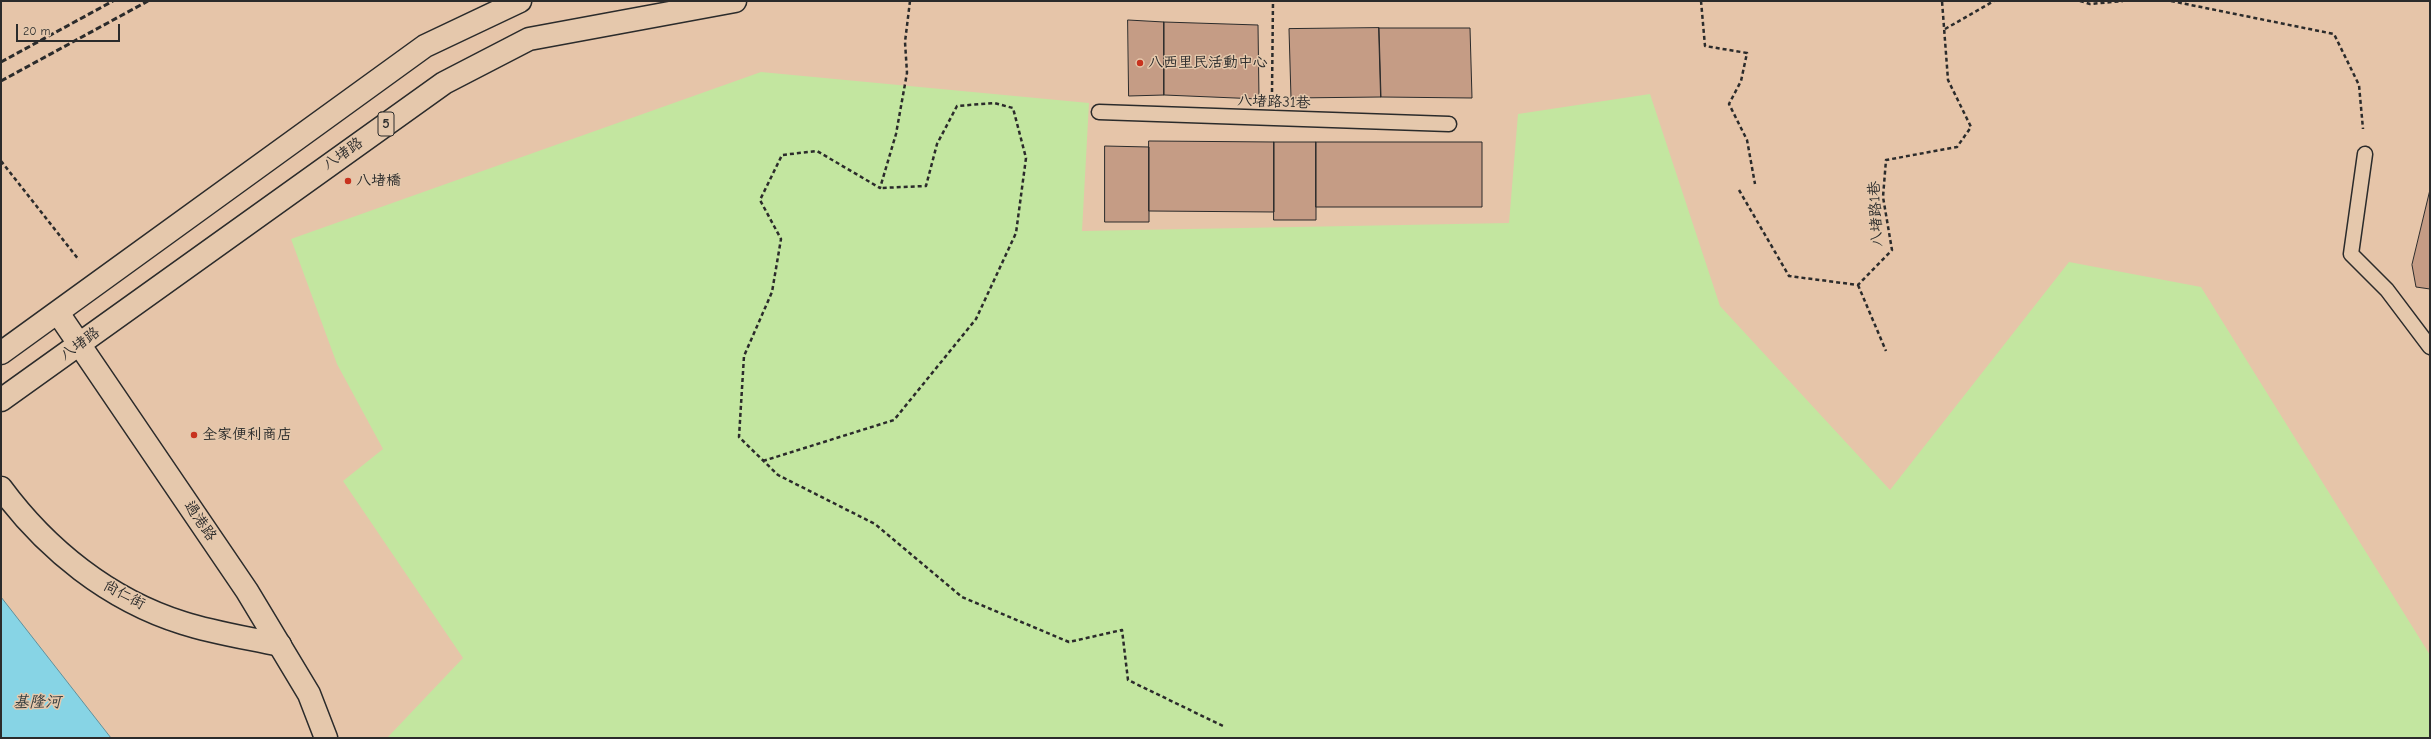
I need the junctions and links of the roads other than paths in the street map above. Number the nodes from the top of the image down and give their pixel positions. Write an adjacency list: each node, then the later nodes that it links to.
1 (520, 1): 6 (main road)
2 (735, 1): 7 (main road, 八堵路 / 5)
3 (1099, 112): 4 (lane, 八堵路31巷)
4 (1449, 124)
5 (2365, 154): 8 (lane)
6 (58, 314): 7 (main road, 過港路); 9 (main road)
7 (79, 345): 10 (main road, 八堵路 / 5); 12 (main road, 過港路)
8 (2430, 347)
9 (6, 350)
10 (1, 400)
11 (1, 488): 12 (main road, 尚仁街)
12 (280, 645): 13 (main road, 過港路)
13 (326, 738)

